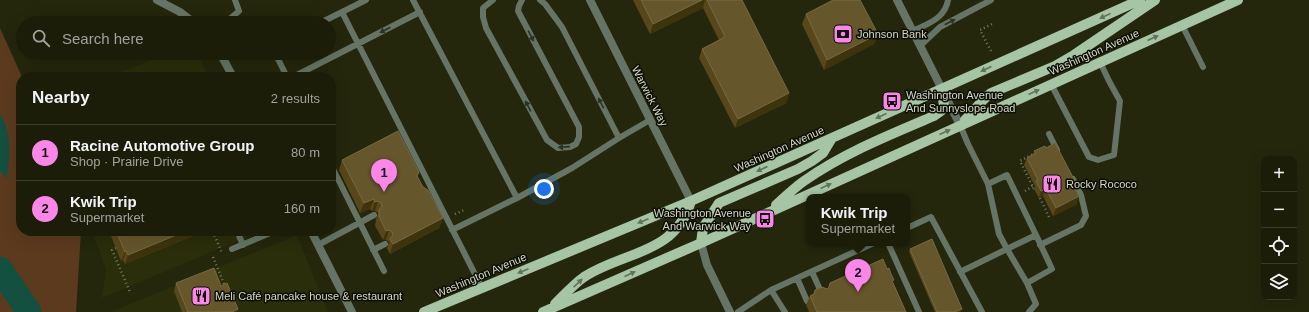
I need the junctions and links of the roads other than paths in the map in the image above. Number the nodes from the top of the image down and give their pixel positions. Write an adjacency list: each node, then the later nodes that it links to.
1 (157, 0): 17 (street)
2 (235, 0): 18 (lane)
3 (366, 0): 15 (lane)
4 (413, 0): 16 (lane)
5 (493, 0): 6 (lane, one-way to 5)
6 (522, 0)
7 (540, 0): 38 (lane, one-way to 7)
8 (590, 0): 35 (street, Warwick Way)
9 (897, 0): 21 (street)
10 (991, 0): 23 (lane, one-way to 10)
11 (1140, 0): 34 (main road, Washington Avenue, one-way to 34)
12 (1156, 0): 36 (main road)
13 (1238, 0): 20 (main road, Washington Avenue)
14 (947, 2): 21 (lane)
15 (342, 12): 19 (lane); 22 (lane)
16 (420, 12): 22 (lane, one-way to 22); 46 (lane)
17 (185, 16)
18 (233, 16)
19 (334, 16)
20 (1182, 25): 28 (main road, Washington Avenue, one-way to 20); 29 (lane)
21 (912, 31): 23 (street)
22 (358, 44): 24 (lane); 52 (lane)
23 (920, 46): 34 (street)
24 (336, 55)
25 (224, 60): 30 (street)
26 (278, 60): 31 (lane)
27 (326, 60): 32 (lane)
28 (1100, 62): 33 (main road, Washington Avenue); 33 (lane)
29 (1203, 67)
30 (230, 72)
31 (284, 72)
32 (303, 72)
33 (1051, 84): 36 (main road, Washington Avenue, one-way to 33)
34 (942, 89): 36 (street); 39 (main road, Washington Avenue, one-way to 39); 48 (main road)
35 (650, 120): 38 (lane); 47 (street, Warwick Way)
36 (960, 125): 43 (lane); 44 (main road, Washington Avenue, one-way to 36)
37 (1049, 134): 40 (lane)
38 (619, 138): 46 (lane)
39 (832, 138): 47 (main road, Washington Avenue, one-way to 47); 59 (main road)
40 (1060, 154)
41 (336, 171): 50 (lane)
42 (1070, 174): 63 (lane)
43 (988, 184): 54 (lane); 66 (lane)
44 (808, 194)
45 (806, 195): 48 (main road, Washington Avenue, one-way to 45)
46 (517, 198): 52 (lane)
47 (691, 201): 74 (main road, Washington Avenue, one-way to 74); 78 (main road, one-way to 47)
48 (766, 213): 59 (main road, Washington Avenue)
49 (374, 215): 50 (lane)
50 (359, 221): 53 (lane); 68 (lane)
51 (910, 227): 71 (lane)
52 (452, 230): 74 (lane)
53 (336, 234)
54 (1036, 235): 63 (lane); 66 (lane)
55 (239, 236): 61 (lane)
56 (264, 236): 61 (lane)
57 (314, 236): 62 (street)
58 (333, 236): 62 (lane)
59 (702, 243): 78 (main road, Washington Avenue, one-way to 59); 81 (street)
60 (385, 244): 68 (lane)
61 (243, 245): 67 (lane)
62 (318, 245): 79 (street)
63 (1040, 245): 73 (lane)
64 (868, 246): 70 (lane)
65 (889, 246): 84 (lane)
66 (1007, 248): 71 (lane); 73 (lane)
67 (232, 249)
68 (374, 250): 69 (lane)
69 (384, 271)
70 (812, 272): 72 (lane); 76 (lane)
71 (960, 272): 85 (lane)
72 (797, 278): 75 (lane); 77 (lane)
73 (1027, 282): 86 (lane)
74 (482, 288): 80 (main road, Washington Avenue)
75 (772, 290): 82 (lane); 83 (lane)
76 (822, 294)
77 (807, 301)
78 (546, 311)
79 (352, 312)
80 (424, 312)
81 (730, 312)
82 (738, 312)
83 (785, 312)
84 (919, 312)
85 (982, 312)
86 (1029, 312)

